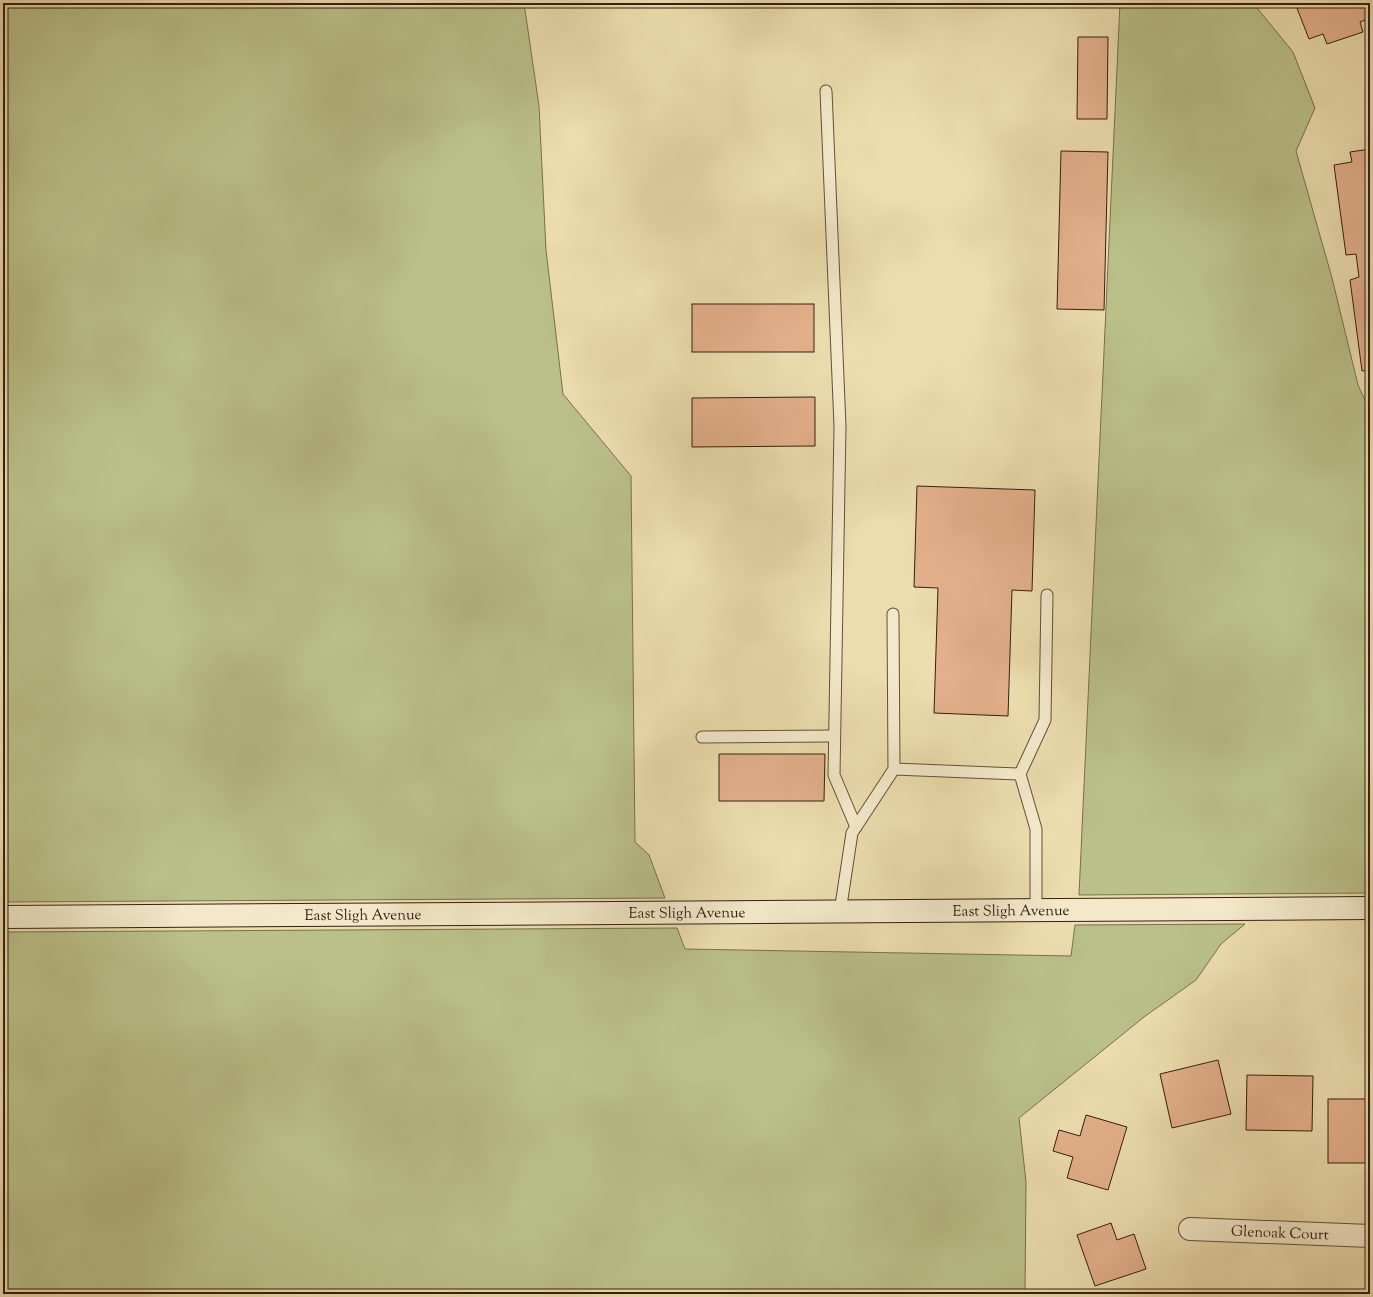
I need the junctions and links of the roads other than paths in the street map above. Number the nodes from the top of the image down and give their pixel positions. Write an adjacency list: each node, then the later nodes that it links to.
1 (826, 91): 4 (lane)
2 (1047, 595): 7 (lane)
3 (893, 614): 6 (lane)
4 (834, 736): 5 (lane); 8 (lane)
5 (702, 737)
6 (894, 769): 7 (lane); 8 (lane)
7 (1020, 774): 10 (lane)
8 (856, 827): 11 (lane)
9 (1370, 908): 10 (street, East Sligh Avenue)
10 (1036, 910): 11 (street, East Sligh Avenue)
11 (840, 912): 12 (street, East Sligh Avenue)
12 (3, 917)
13 (1190, 1229): 14 (street, Glenoak Court)
14 (1370, 1236)

